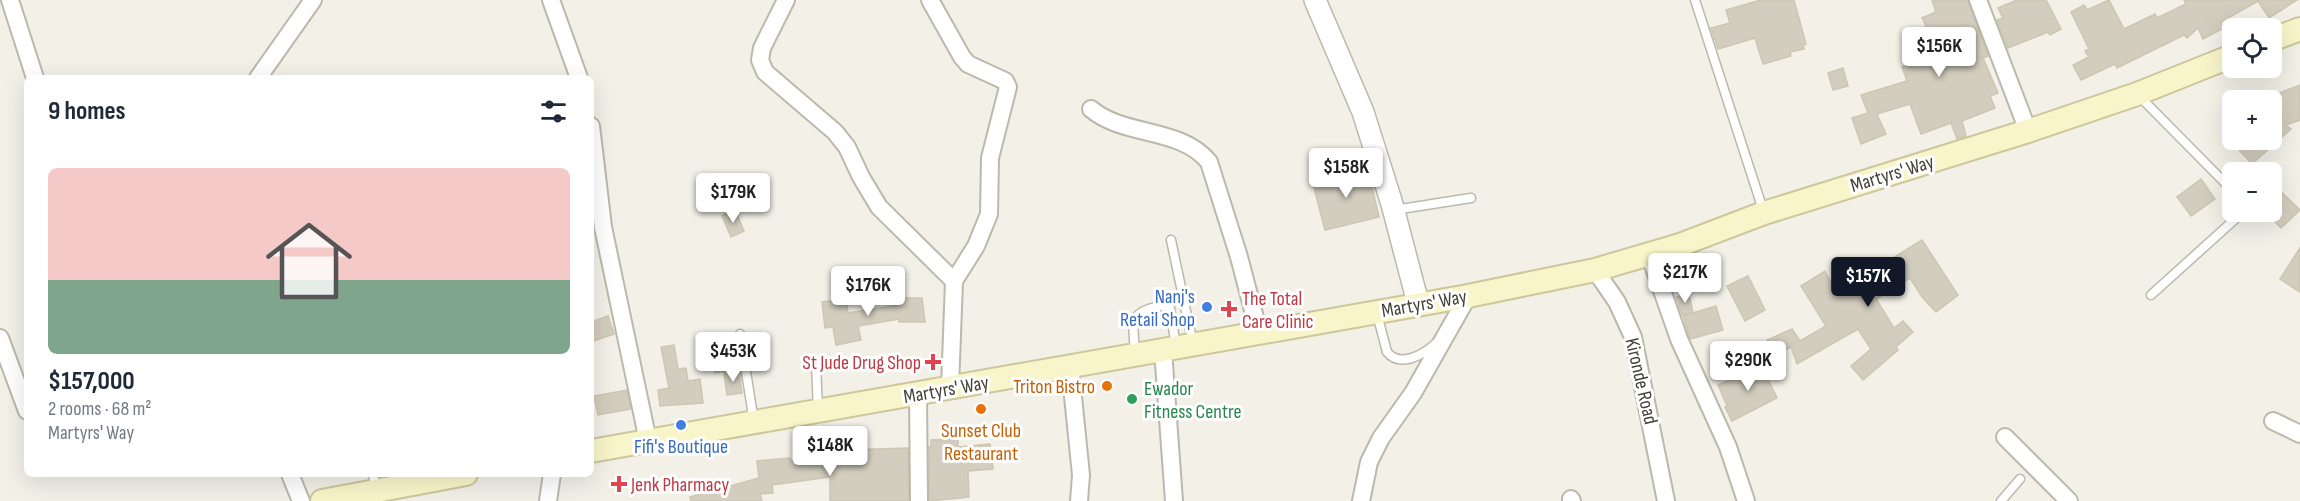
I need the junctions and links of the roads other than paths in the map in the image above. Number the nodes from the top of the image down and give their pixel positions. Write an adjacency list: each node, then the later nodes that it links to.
1 (10, 0): 12 (street)
2 (313, 0): 13 (street)
3 (551, 0): 14 (street)
4 (786, 0): 28 (street)
5 (930, 0): 28 (street)
6 (1315, 0): 21 (street)
7 (1695, 0): 22 (lane)
8 (1978, 0): 17 (street)
9 (2300, 29): 10 (main road)
10 (2282, 36)
11 (2222, 60): 15 (main road, Martyrs' Way)
12 (35, 75)
13 (260, 75)
14 (578, 75)
15 (2137, 94): 17 (main road, Martyrs' Way); 19 (lane)
16 (1090, 109): 33 (street)
17 (2028, 131): 22 (main road, Martyrs' Way)
18 (594, 165): 24 (street)
19 (2222, 180)
20 (1471, 198): 21 (lane)
21 (1394, 210): 31 (street)
22 (1764, 213): 26 (main road, Martyrs' Way)
23 (2231, 222): 29 (lane)
24 (597, 227): 49 (street)
25 (1171, 240): 37 (lane)
26 (1650, 253): 27 (main road, Martyrs' Way); 65 (street)
27 (1595, 270): 30 (main road, Martyrs' Way); 64 (street, Kironde Road)
28 (954, 281): 41 (street)
29 (2151, 295)
30 (1468, 296): 31 (main road, Martyrs' Way); 35 (street)
31 (1418, 303): 32 (main road, Martyrs' Way)
32 (1377, 311): 33 (main road, Martyrs' Way); 35 (lane)
33 (1258, 333): 37 (main road, Martyrs' Way)
34 (740, 334): 46 (lane)
35 (1444, 336): 63 (street)
36 (0, 338): 43 (street)
37 (1178, 348): 38 (main road, Martyrs' Way); 38 (lane); 62 (street)
38 (1135, 355): 40 (main road, Martyrs' Way)
39 (816, 363): 44 (lane)
40 (1070, 367): 41 (main road, Martyrs' Way); 61 (street)
41 (950, 388): 42 (main road, Martyrs' Way)
42 (918, 394): 44 (main road, Martyrs' Way); 60 (street)
43 (24, 403)
44 (818, 411): 46 (main road, Martyrs' Way)
45 (2273, 421): 47 (street)
46 (754, 422): 49 (main road, Martyrs' Way)
47 (2300, 434)
48 (2005, 436): 67 (street)
49 (648, 441): 50 (main road, Martyrs' Way)
50 (594, 450)
51 (291, 477): 57 (street)
52 (431, 477): 54 (main road)
53 (552, 477): 59 (street)
54 (408, 479): 56 (main road)
55 (2020, 479): 66 (lane)
56 (375, 482): 58 (main road)
57 (302, 501)
58 (322, 501)
59 (548, 501)
60 (919, 501)
61 (1079, 501)
62 (1174, 501)
63 (1361, 501)
64 (1666, 501)
65 (1746, 501)
66 (2001, 501)
67 (2069, 501)

